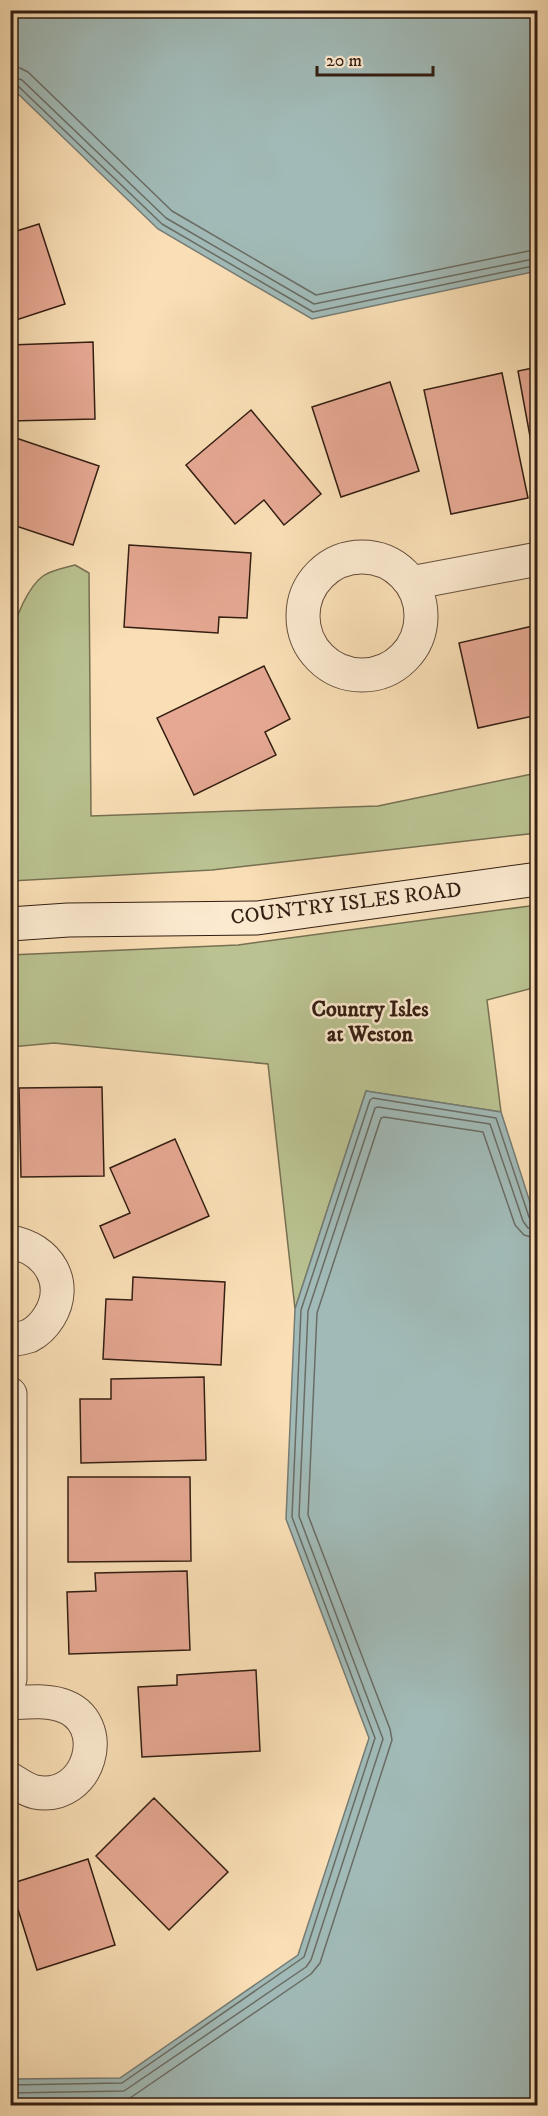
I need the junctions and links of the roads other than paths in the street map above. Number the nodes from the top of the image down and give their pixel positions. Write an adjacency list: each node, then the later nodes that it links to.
1 (537, 559): 2 (street)
2 (411, 583)
3 (537, 879): 4 (street, COUNTRY ISLES ROAD)
4 (10, 924)
5 (10, 1242): 6 (street)
6 (10, 1340)
7 (10, 1394): 8 (street)
8 (10, 1679)
9 (10, 1703): 10 (street)
10 (10, 1779)

